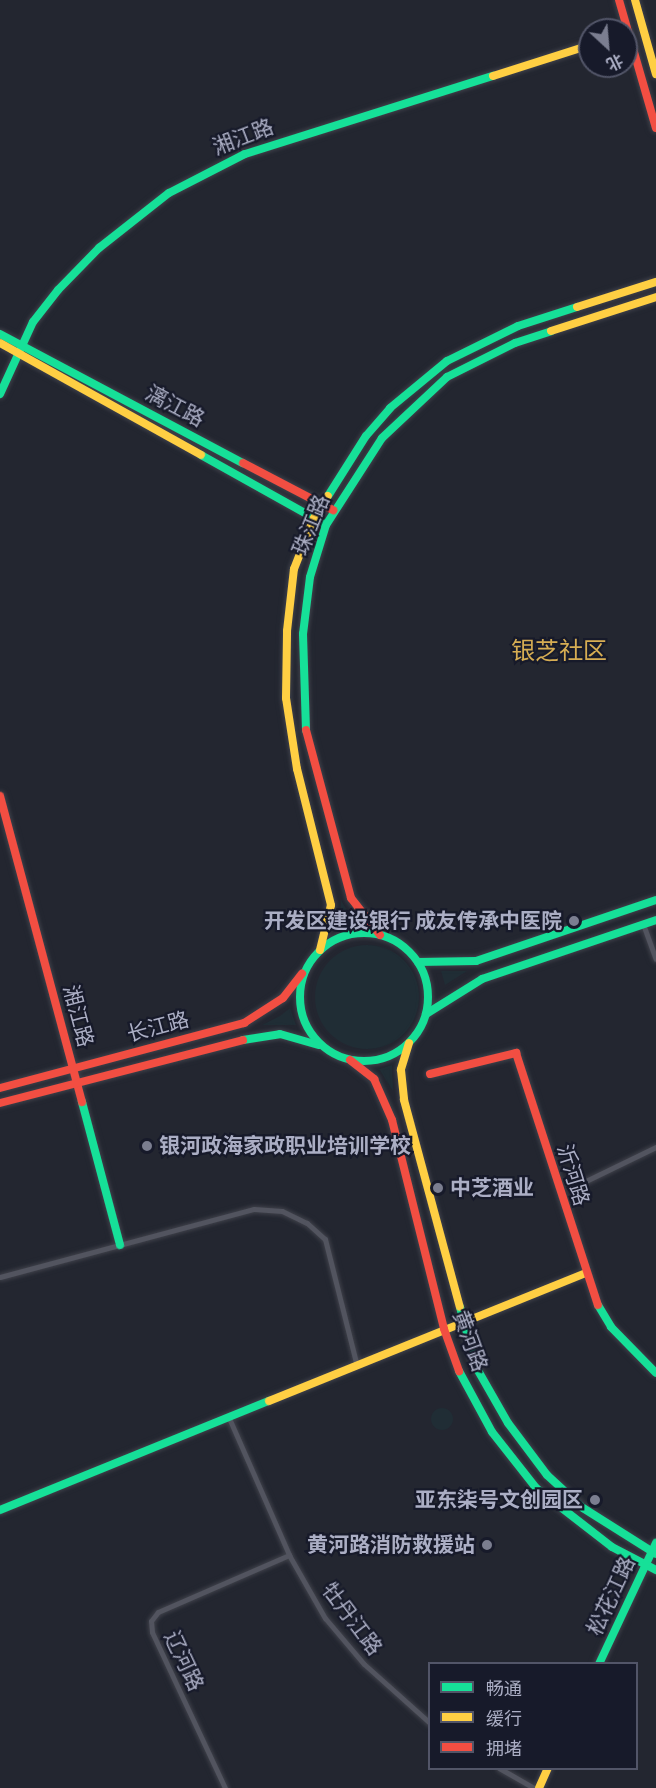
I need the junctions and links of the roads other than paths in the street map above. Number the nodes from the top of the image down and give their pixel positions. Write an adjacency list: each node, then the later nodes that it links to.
1 (620, 0): 3 (main road)
2 (635, 0): 6 (main road)
3 (624, 18)
4 (578, 49): 12 (main road, 湘江路)
5 (638, 70): 7 (main road)
6 (656, 74)
7 (656, 128)
8 (656, 282): 14 (main road)
9 (656, 297): 15 (main road, 珠江路)
10 (0, 334): 12 (main road, 漓江路)
11 (0, 342): 12 (main road, 漓江路)
12 (20, 349): 13 (main road, 湘江路); 14 (main road, 漓江路); 16 (main road, 漓江路)
13 (0, 394)
14 (322, 505): 15 (main road, 漓江路); 16 (main road)
15 (333, 510): 17 (main road, 珠江路)
16 (314, 518): 17 (main road, 漓江路); 23 (main road)
17 (326, 525): 22 (main road, 珠江路)
18 (0, 796): 31 (main road, 湘江路)
19 (656, 900): 25 (main road)
20 (656, 920): 21 (main road)
21 (643, 924): 24 (street); 27 (main road)
22 (380, 935): 23 (main road); 25 (main road)
23 (320, 950): 26 (main road)
24 (656, 959)
25 (418, 962): 27 (main road)
26 (307, 967): 29 (main road); 31 (main road, 长江路)
27 (426, 1014): 28 (main road)
28 (409, 1043): 30 (main road); 41 (main road, 黄河路)
29 (326, 1049): 30 (main road); 33 (main road, 长江路)
30 (350, 1060): 42 (main road, 黄河路)
31 (74, 1068): 33 (main road, 湘江路); 34 (main road, 长江路)
32 (430, 1074): 39 (main road, 沂河路)
33 (78, 1082): 35 (main road, 长江路); 38 (main road, 湘江路)
34 (0, 1088)
35 (0, 1103)
36 (656, 1147): 37 (street)
37 (586, 1181)
38 (120, 1245): 40 (street); 43 (street)
39 (584, 1274): 41 (main road); 44 (main road, 沂河路)
40 (0, 1277)
41 (462, 1323): 42 (main road); 48 (main road, 黄河路)
42 (444, 1329): 43 (main road); 50 (main road, 黄河路)
43 (357, 1366): 45 (main road)
44 (656, 1373)
45 (229, 1418): 46 (main road); 49 (street, 牡丹江路)
46 (0, 1510)
47 (656, 1543): 48 (main road, 松花江路)
48 (654, 1553): 50 (main road, 松花江路)
49 (289, 1555): 53 (street, 牡丹江路); 56 (street, 辽河路)
50 (646, 1567): 51 (main road, 黄河路); 52 (main road, 松花江路)
51 (656, 1570)
52 (600, 1662)
53 (428, 1722)
54 (503, 1770): 57 (street)
55 (547, 1770): 58 (main road)
56 (225, 1788)
57 (534, 1788)
58 (539, 1788)

